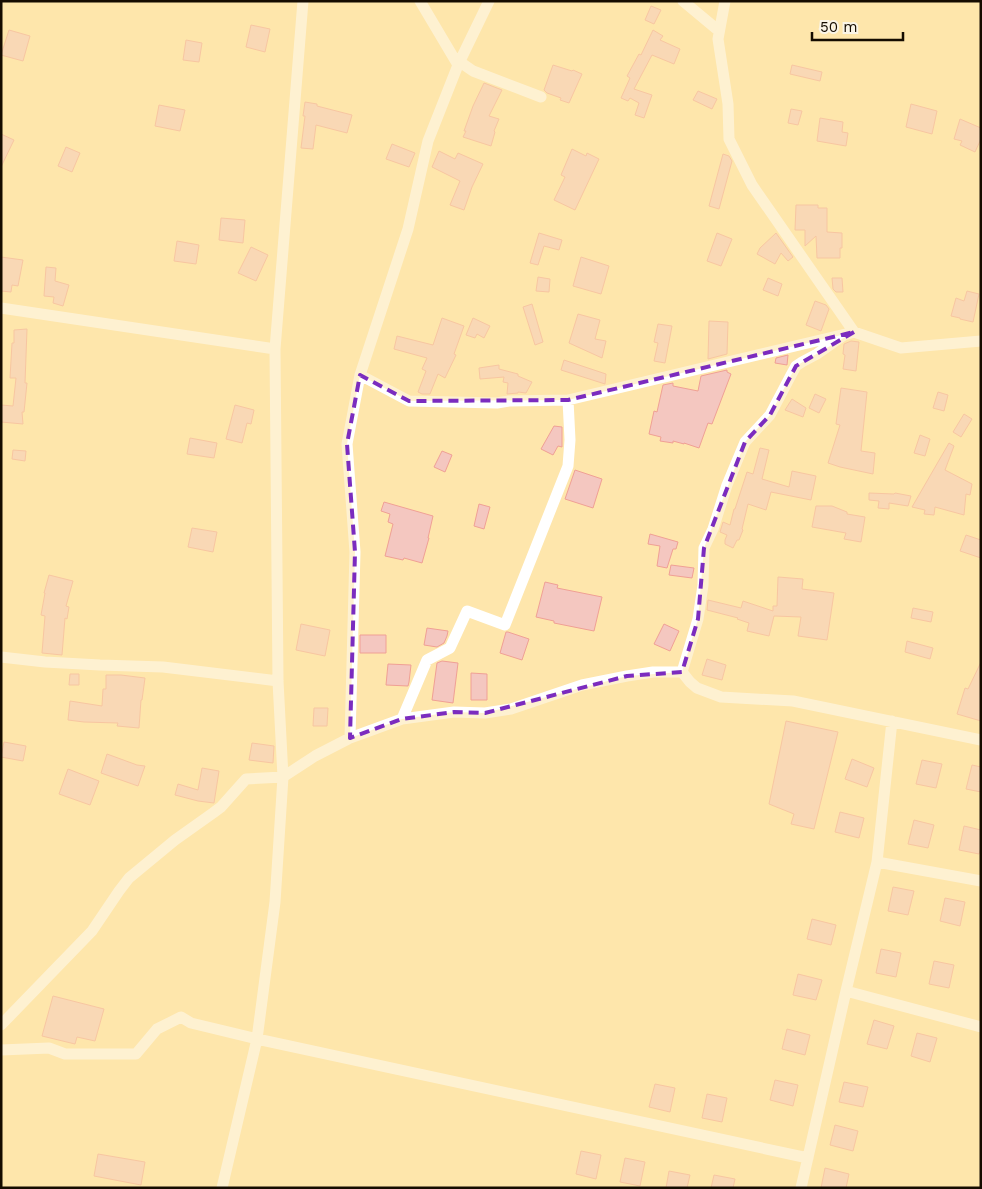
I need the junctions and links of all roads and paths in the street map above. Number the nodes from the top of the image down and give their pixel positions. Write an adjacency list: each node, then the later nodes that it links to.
1 (303, 1): 12 (street)
2 (420, 1): 7 (street)
3 (488, 1): 7 (street)
4 (683, 1): 6 (street)
5 (725, 1): 6 (street)
6 (719, 31): 10 (street)
7 (458, 64): 8 (street); 13 (street)
8 (541, 97)
9 (1, 308): 12 (street)
10 (854, 332): 11 (street); 14 (street); 16 (street)
11 (981, 341)
12 (276, 349): 17 (street)
13 (360, 375): 14 (street); 20 (street)
14 (568, 400): 18 (street)
15 (1, 657): 17 (street)
16 (682, 672): 18 (street); 19 (street)
17 (278, 681): 22 (street)
18 (402, 719): 20 (street)
19 (892, 721): 21 (street); 23 (street)
20 (350, 738): 22 (street)
21 (981, 740)
22 (283, 777): 26 (street); 28 (street)
23 (877, 862): 24 (street); 25 (street)
24 (981, 881)
25 (846, 991): 27 (street); 30 (street)
26 (1, 1025)
27 (981, 1027)
28 (257, 1039): 29 (street); 30 (street); 31 (street)
29 (1, 1050)
30 (808, 1158): 32 (street)
31 (222, 1188)
32 (801, 1188)

